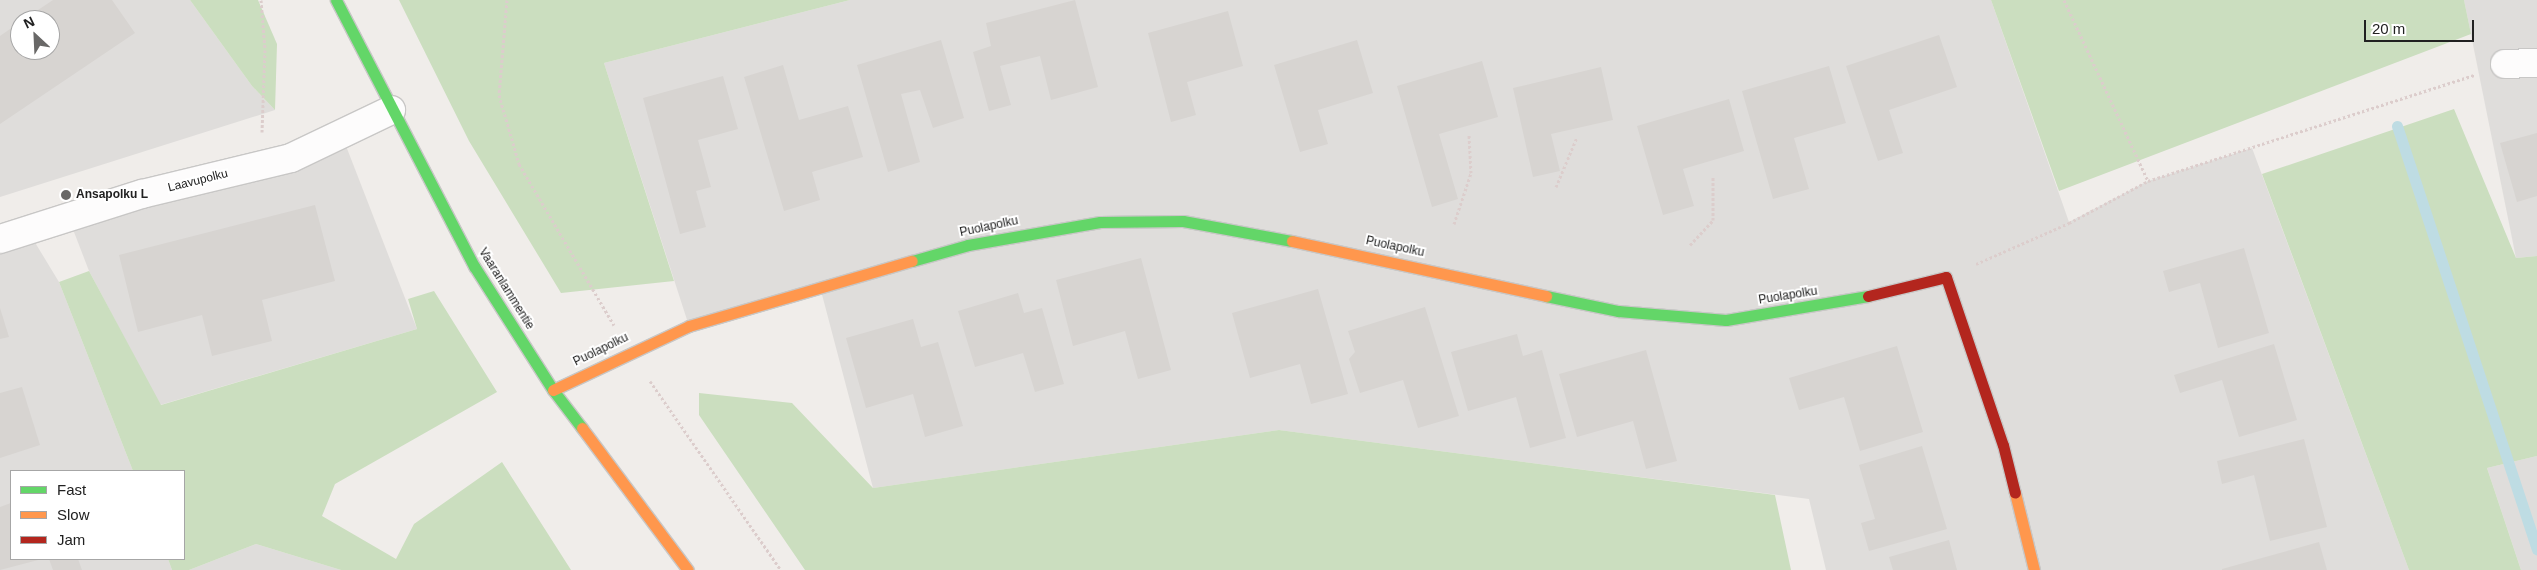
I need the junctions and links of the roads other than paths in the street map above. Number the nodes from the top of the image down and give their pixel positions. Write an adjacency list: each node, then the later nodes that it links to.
1 (336, 0): 4 (street, Vaaranlammentie)
2 (2537, 63): 3 (street)
3 (2505, 64)
4 (391, 110): 5 (street, Laavupolku); 6 (street, Vaaranlammentie)
5 (0, 239)
6 (553, 390): 7 (street, Vaaranlammentie); 8 (street, Puolapolku)
7 (688, 570)
8 (2034, 570)

